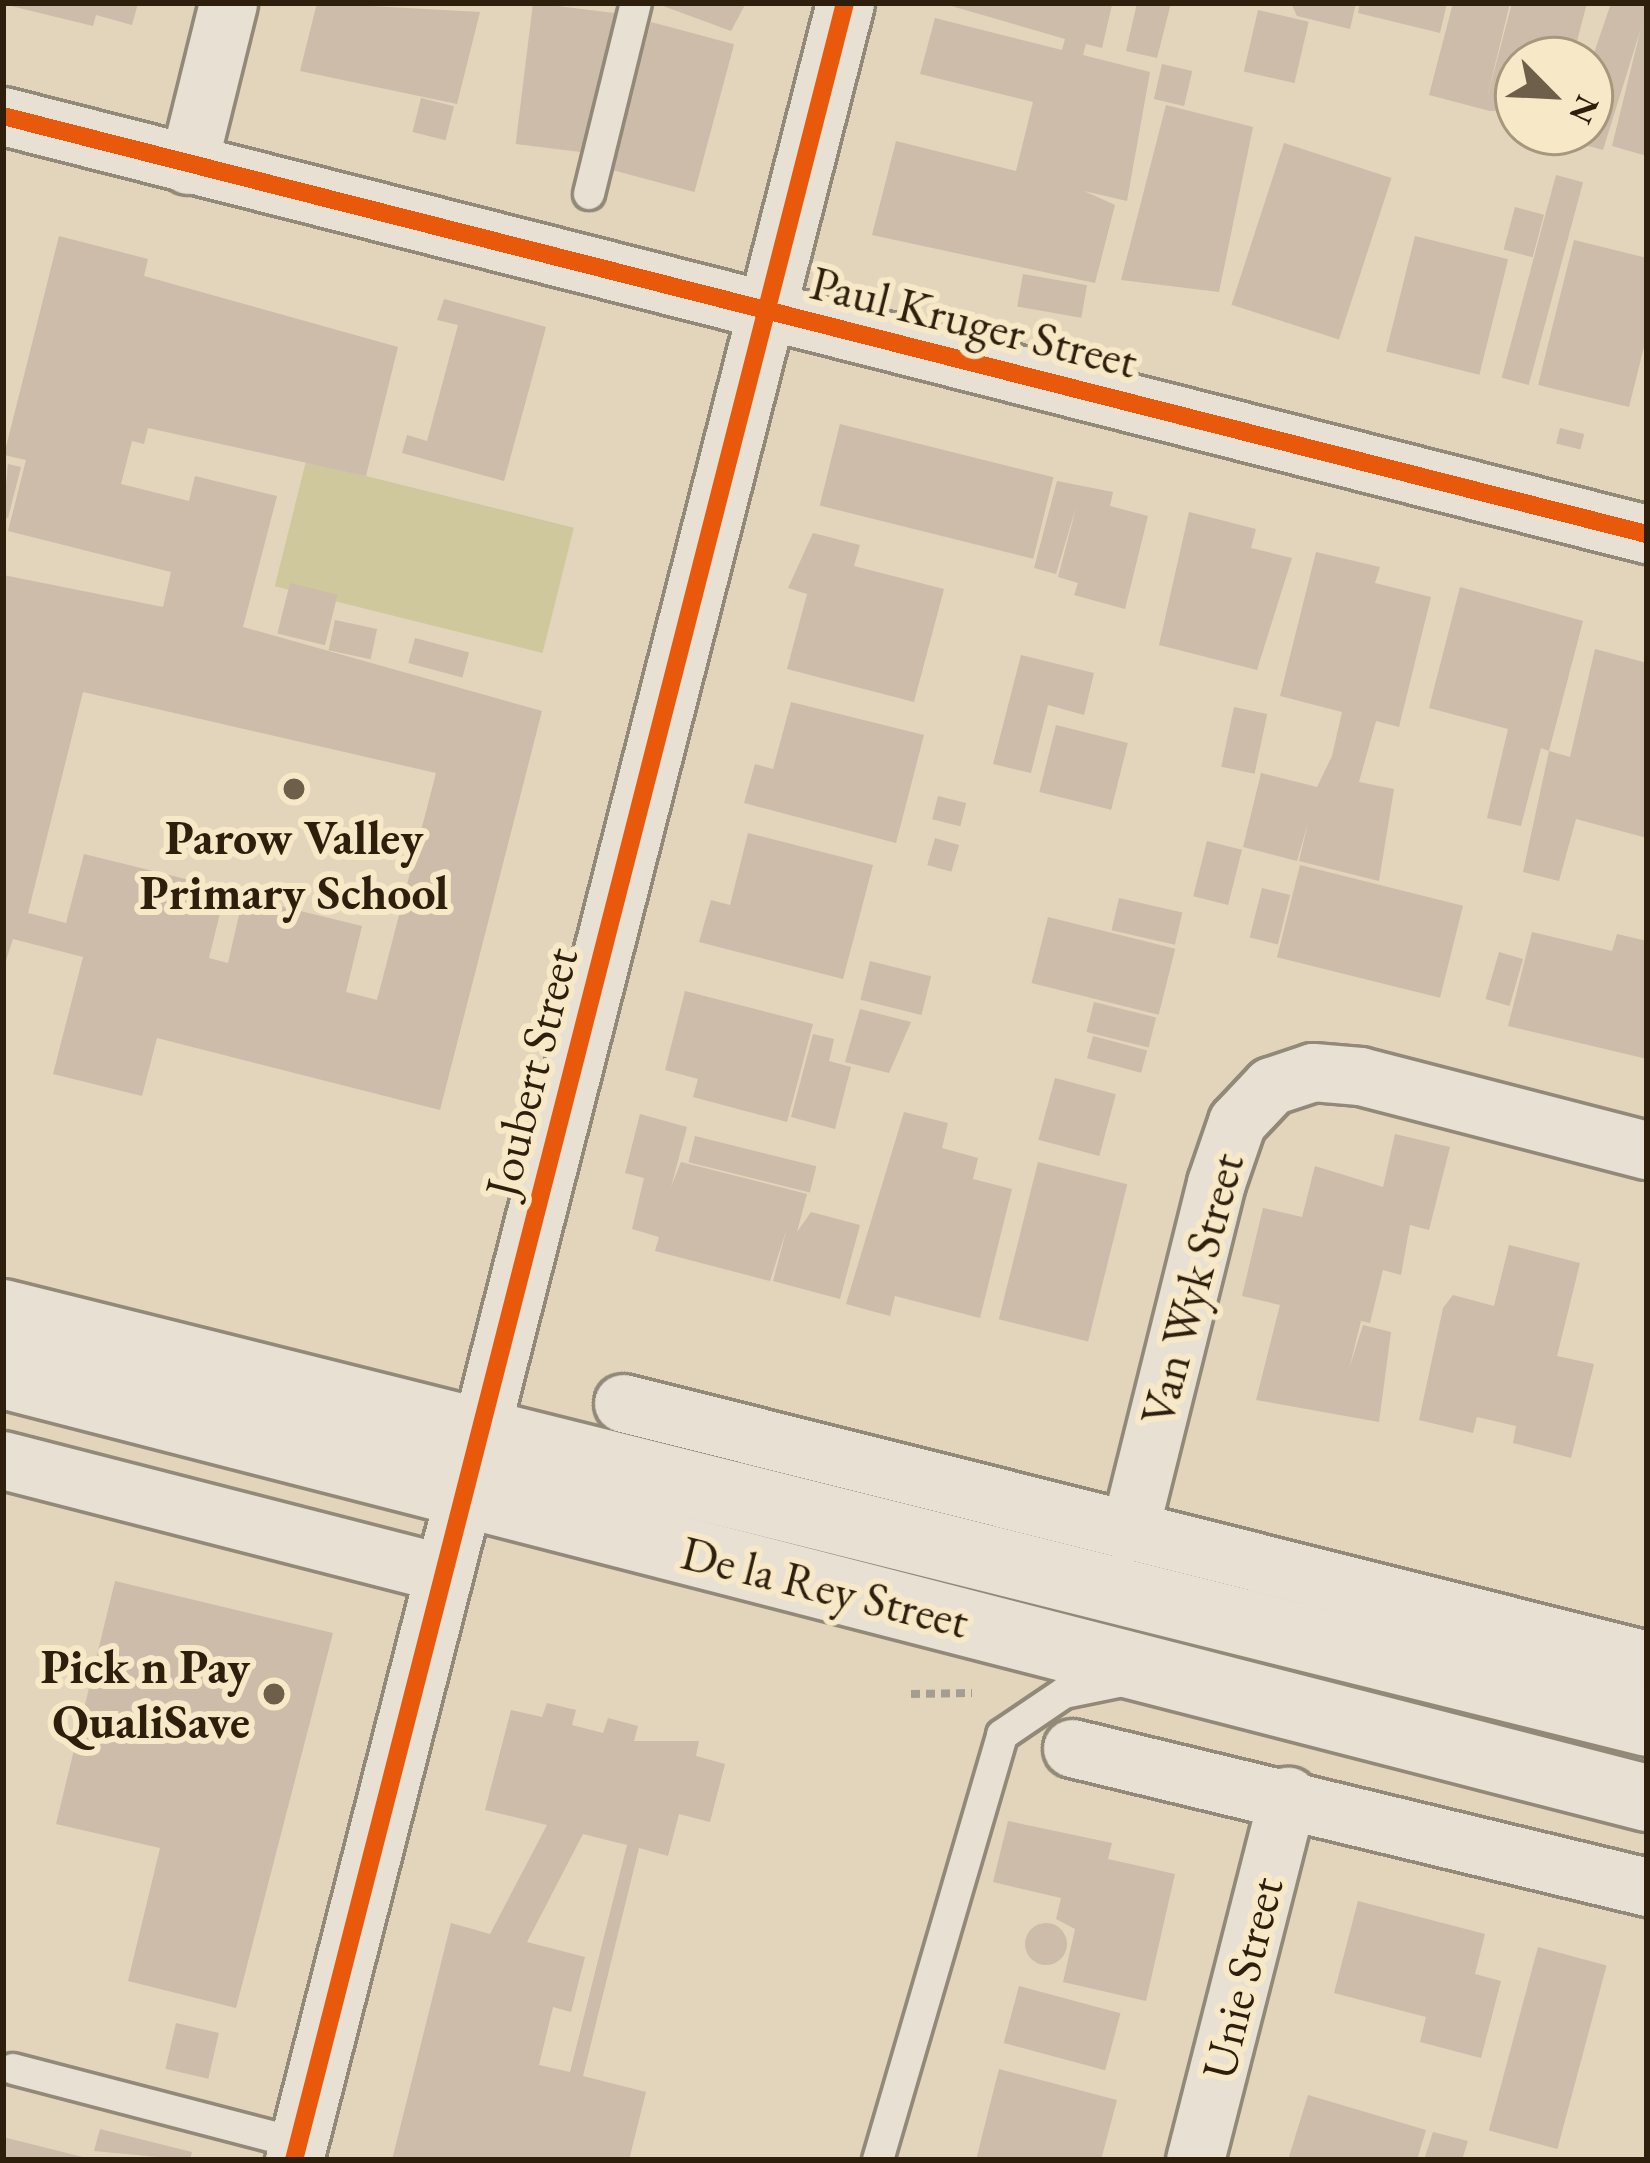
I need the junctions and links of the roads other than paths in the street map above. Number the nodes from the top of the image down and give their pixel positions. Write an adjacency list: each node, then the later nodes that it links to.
1 (228, 3): 5 (street)
2 (636, 3): 6 (lane)
3 (844, 3): 7 (street, Joubert Street)
4 (3, 116): 5 (street, Paul Kruger Street)
5 (188, 165): 7 (street, Paul Kruger Street)
6 (589, 194)
7 (767, 310): 8 (street, Paul Kruger Street); 14 (street, Joubert Street)
8 (1647, 533)
9 (1647, 1150): 15 (street, Van Wyk Street)
10 (3, 1313): 14 (main road, De la Rey Street)
11 (3, 1375): 14 (main road, De la Rey Street)
12 (623, 1403): 15 (street)
13 (3, 1460): 16 (street)
14 (470, 1463): 16 (street, Joubert Street); 18 (main road, De la Rey Street); 19 (main road, De la Rey Street)
15 (1129, 1532): 17 (street)
16 (442, 1573): 25 (street, Joubert Street)
17 (1647, 1660)
18 (1159, 1673): 22 (main road, De la Rey Street); 26 (lane)
19 (1647, 1723)
20 (1072, 1748): 21 (street)
21 (1288, 1796): 23 (street); 27 (street, Unie Street)
22 (1647, 1798)
23 (1647, 1887)
24 (13, 2069): 25 (lane)
25 (296, 2151)
26 (878, 2160)
27 (1195, 2160)

